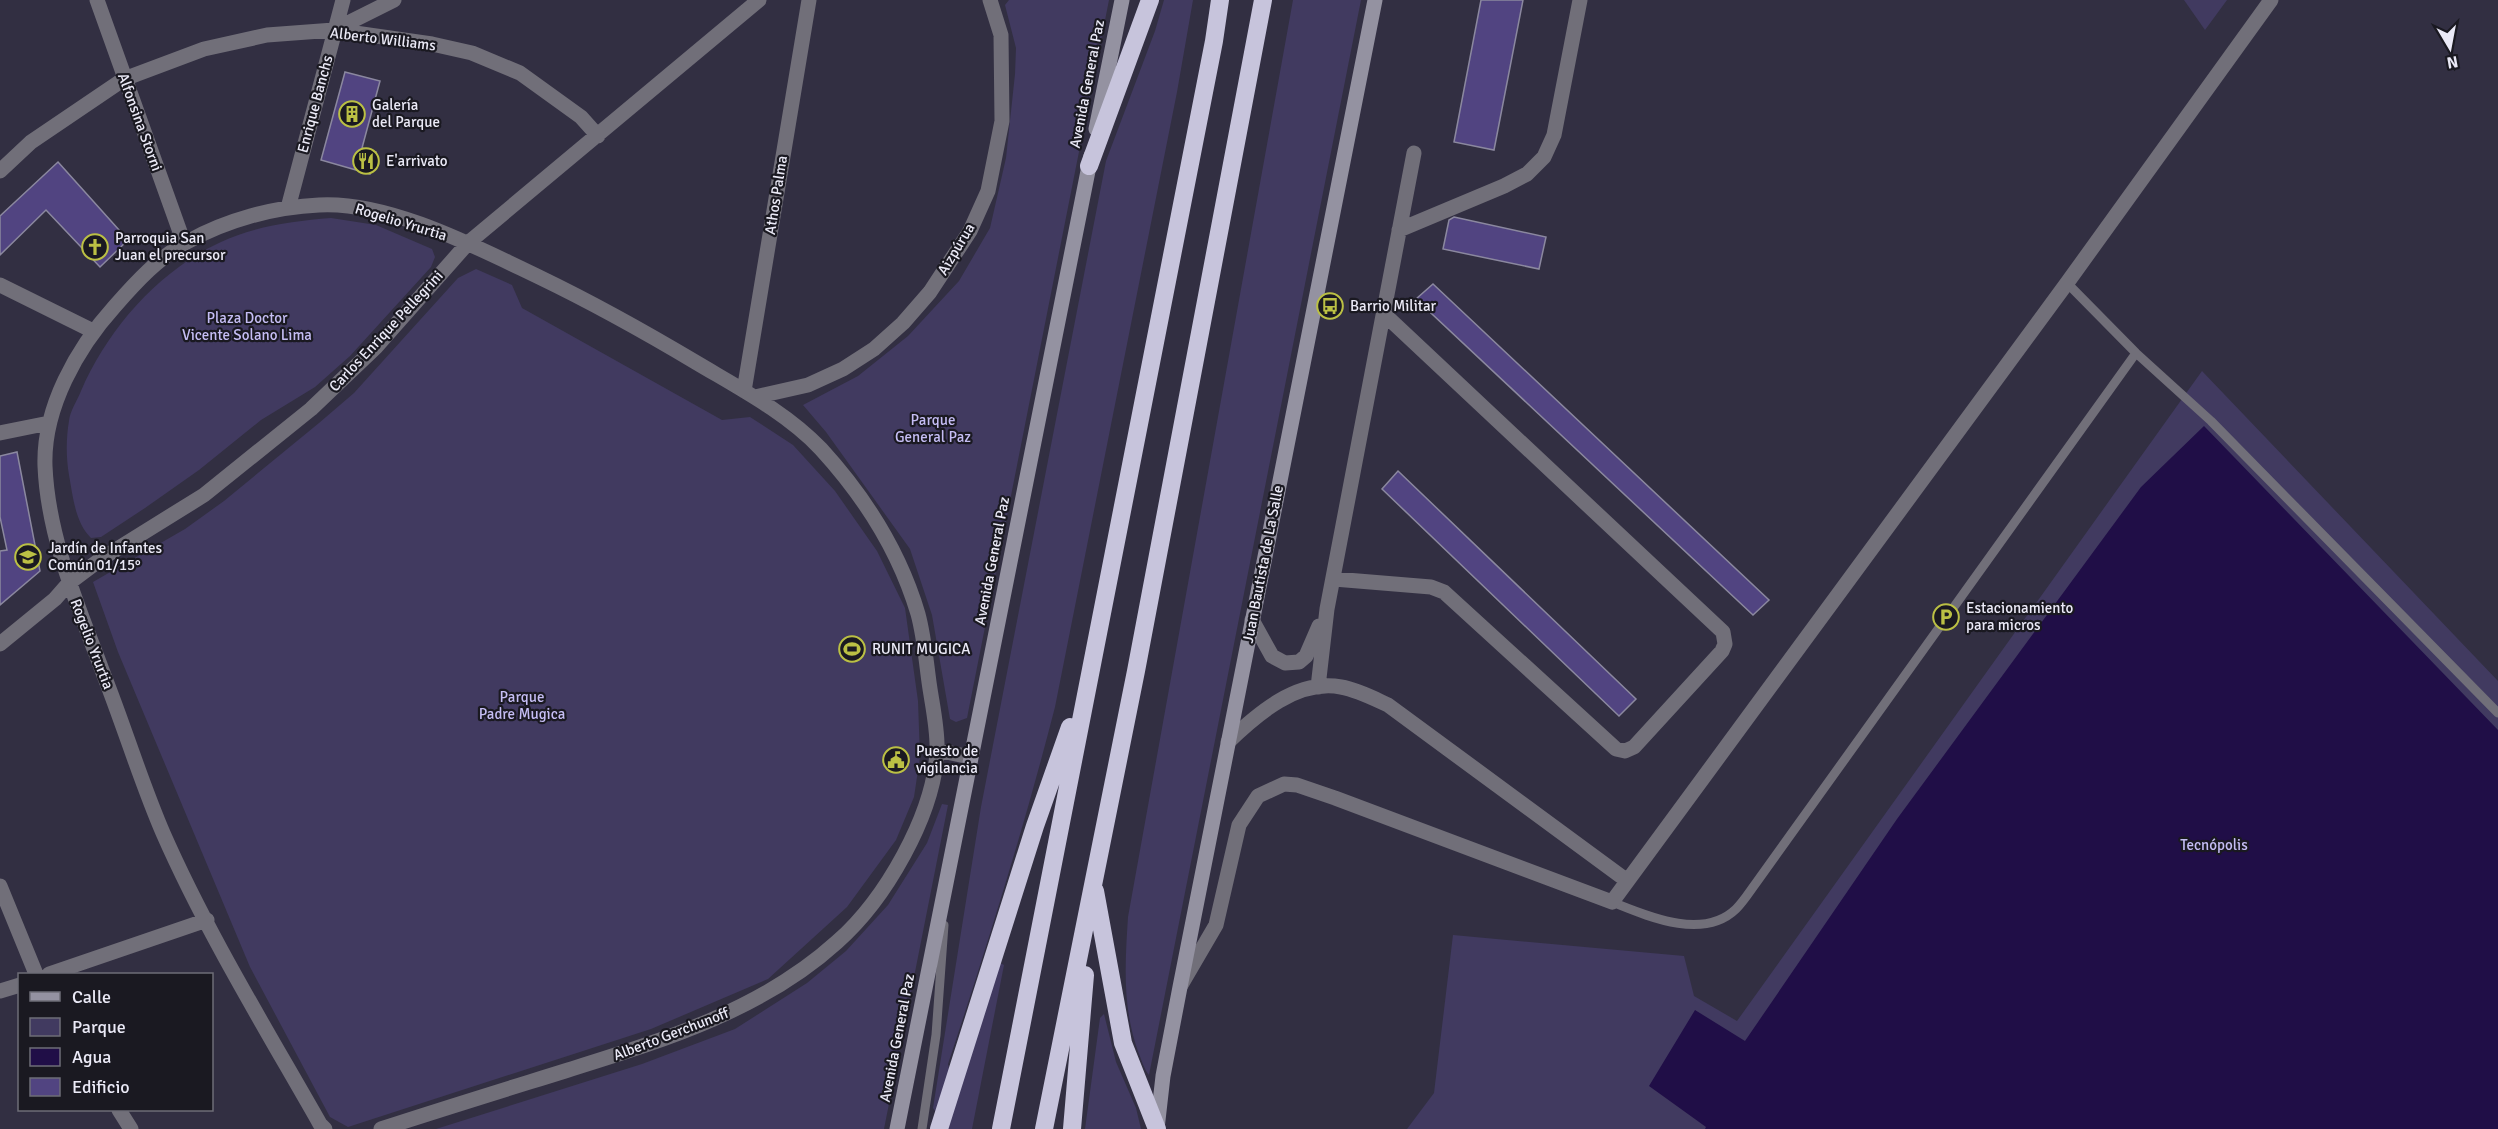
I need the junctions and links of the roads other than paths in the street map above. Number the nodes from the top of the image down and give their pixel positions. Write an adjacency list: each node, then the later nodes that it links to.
1 (97, 0): 15 (street, Alfonsina Storni)
2 (343, 0): 14 (street, Enrique Banchs)
3 (394, 0): 14 (street)
4 (759, 0): 16 (street, Carlos Enrique Pellegrini)
5 (808, 0): 29 (street, Athos Palma)
6 (990, 0): 29 (street, Aizpúrua)
7 (1122, 0): 18 (street, Avenida General Paz)
8 (1150, 0): 18 (highway)
9 (1220, 0): 37 (highway)
10 (1263, 0): 44 (highway)
11 (1375, 0): 35 (street, Juan Bautista de La Salle)
12 (1580, 0): 21 (street)
13 (2271, 0): 24 (street)
14 (334, 30): 15 (street, Alberto Williams); 16 (street, Alberto Williams); 20 (street, Enrique Banchs)
15 (124, 78): 19 (street, Alberto Williams); 22 (street, Alfonsina Storni)
16 (598, 136): 23 (street, Carlos Enrique Pellegrini)
17 (1414, 153): 21 (street)
18 (1089, 166): 42 (street, Avenida General Paz)
19 (0, 171)
20 (288, 208): 22 (street, Rogelio Yrurtia); 23 (street, Rogelio Yrurtia)
21 (1399, 230): 26 (street)
22 (184, 243): 27 (street, Rogelio Yrurtia)
23 (468, 243): 29 (street, Rogelio Yrurtia); 33 (street, Carlos Enrique Pellegrini)
24 (2067, 283): 28 (lane); 45 (street)
25 (0, 285): 27 (street)
26 (1384, 314): 32 (street); 32 (street)
27 (93, 331): 30 (street, Rogelio Yrurtia)
28 (2136, 353): 39 (lane); 47 (lane)
29 (749, 394): 41 (street, Alberto Gerchunoff)
30 (49, 423): 31 (street); 33 (street, Rogelio Yrurtia)
31 (0, 433)
32 (1334, 579): 34 (street)
33 (69, 583): 36 (street, Carlos Enrique Pellegrini); 48 (street, Rogelio Yrurtia)
34 (1326, 609): 35 (street); 38 (street)
35 (1252, 620): 40 (street, Juan Bautista de La Salle)
36 (0, 644)
37 (1091, 669): 60 (highway); 61 (highway)
38 (1318, 687): 40 (street); 45 (street)
39 (2498, 713)
40 (1228, 742): 52 (street, Juan Bautista de La Salle)
41 (937, 750): 42 (street); 57 (street, Alberto Gerchunoff)
42 (970, 758): 43 (street, Avenida General Paz)
43 (947, 878): 58 (street, Avenida General Paz); 59 (lane)
44 (1094, 880): 62 (highway); 63 (highway); 64 (highway)
45 (1626, 880): 47 (street)
46 (0, 886): 49 (street)
47 (1612, 902): 52 (street)
48 (207, 920): 50 (street); 56 (street, Rogelio Yrurtia)
49 (35, 973)
50 (56, 973)
51 (18, 986): 53 (street)
52 (1180, 987): 64 (street, Juan Bautista de La Salle)
53 (0, 991)
54 (120, 1111): 55 (street)
55 (131, 1129)
56 (325, 1129)
57 (381, 1129)
58 (897, 1129)
59 (922, 1129)
60 (939, 1129)
61 (1001, 1129)
62 (1044, 1129)
63 (1072, 1129)
64 (1157, 1129)

